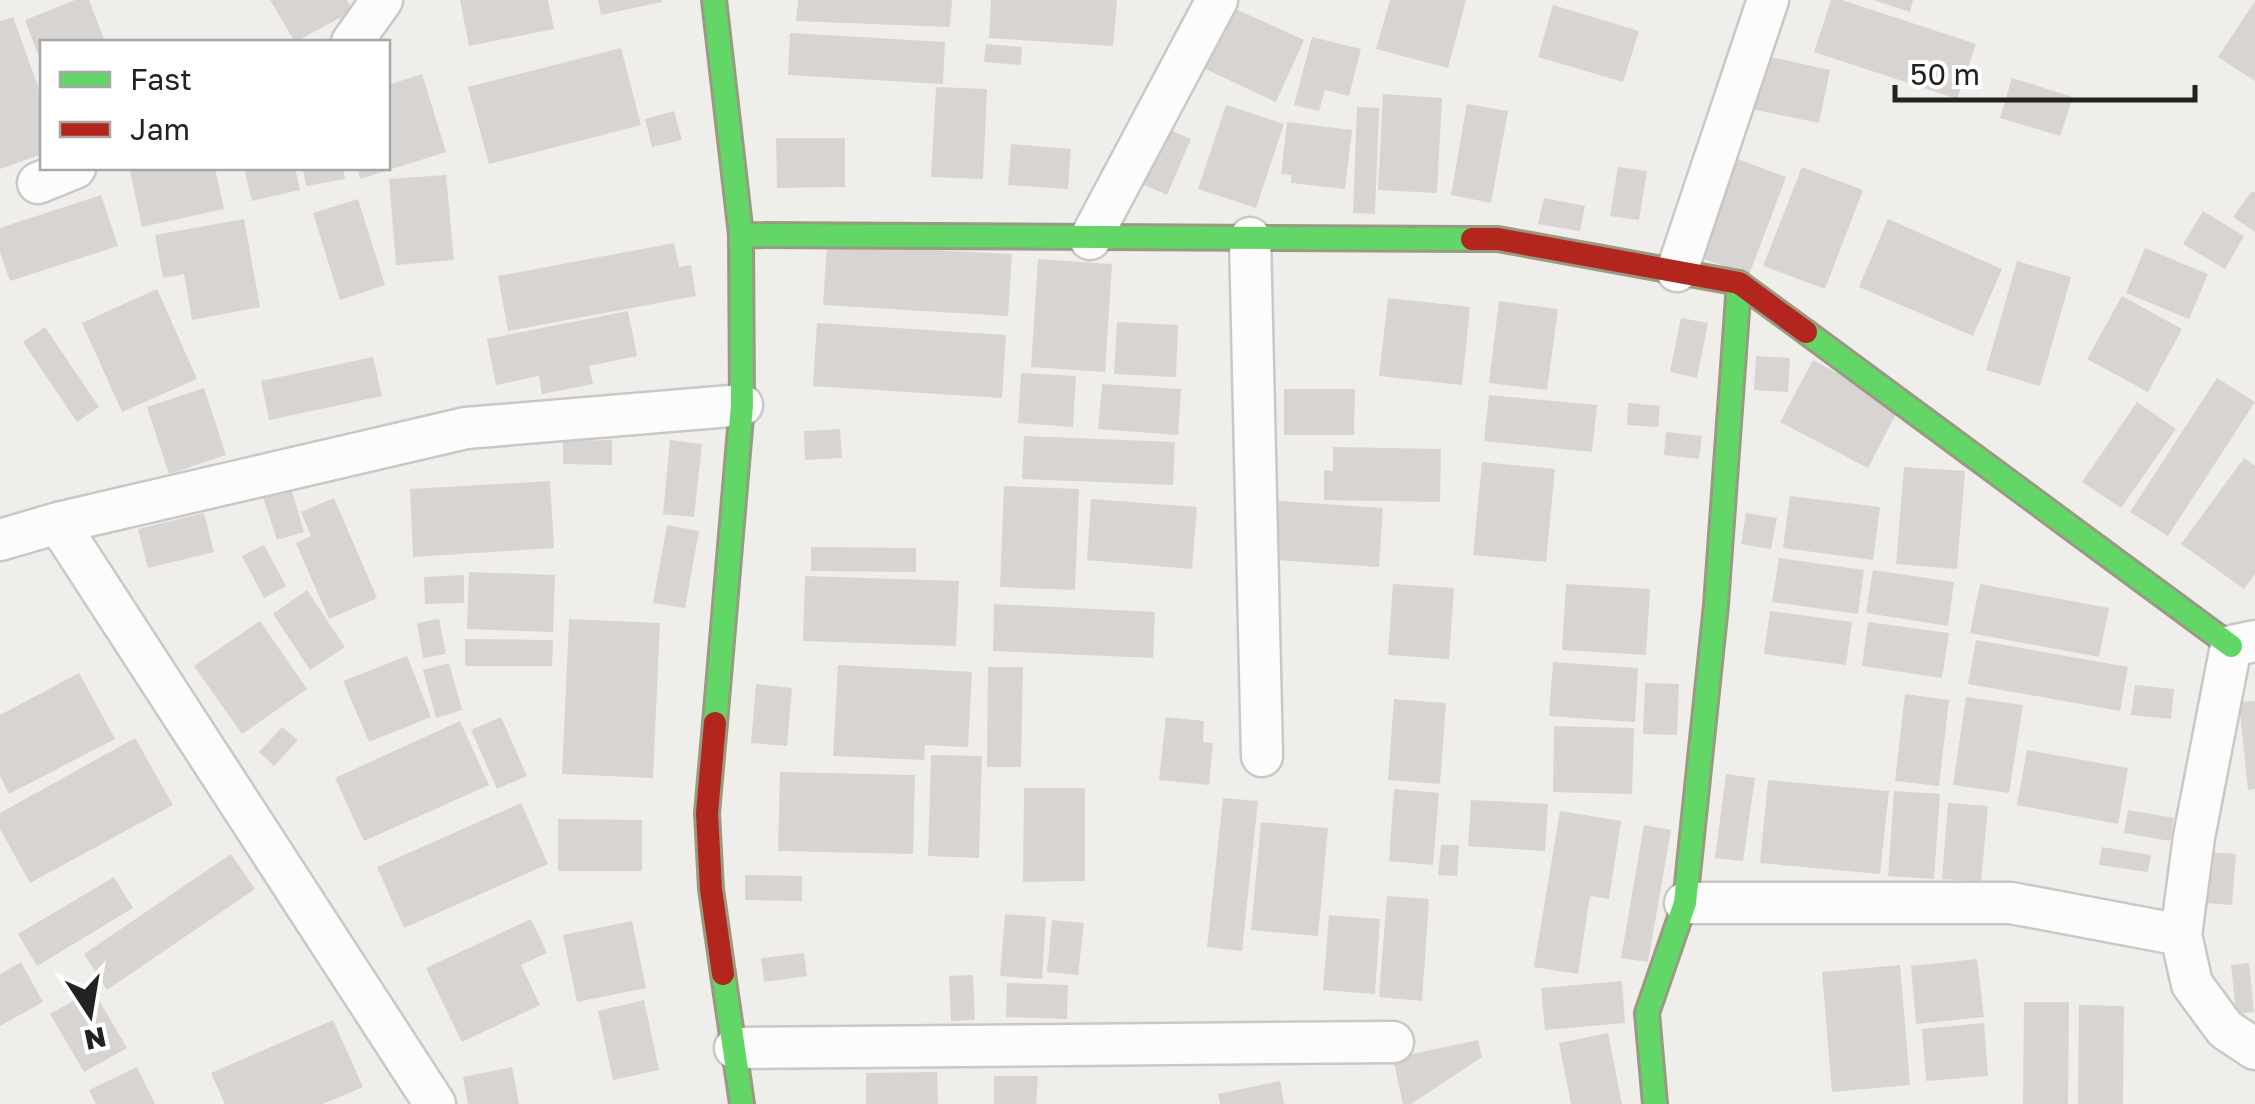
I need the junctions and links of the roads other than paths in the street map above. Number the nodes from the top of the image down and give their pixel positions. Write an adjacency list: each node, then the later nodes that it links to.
1 (382, 0): 5 (street)
2 (714, 0): 8 (street)
3 (1217, 0): 10 (street)
4 (1768, 0): 11 (street)
5 (353, 40)
6 (70, 170): 7 (street)
7 (38, 182)
8 (741, 235): 10 (street); 13 (street)
9 (1250, 238): 10 (street); 11 (street); 17 (street)
10 (1090, 239)
11 (1677, 271): 12 (street)
12 (1738, 283): 16 (street); 18 (street)
13 (742, 405): 14 (street); 21 (street)
14 (58, 523): 15 (street); 23 (street)
15 (0, 540)
16 (2243, 644): 19 (street)
17 (1262, 756)
18 (1686, 903): 19 (street); 25 (street)
19 (2181, 935): 22 (street)
20 (1393, 1042): 21 (street)
21 (734, 1048): 24 (street)
22 (2255, 1050)
23 (435, 1104)
24 (742, 1104)
25 (1655, 1104)

